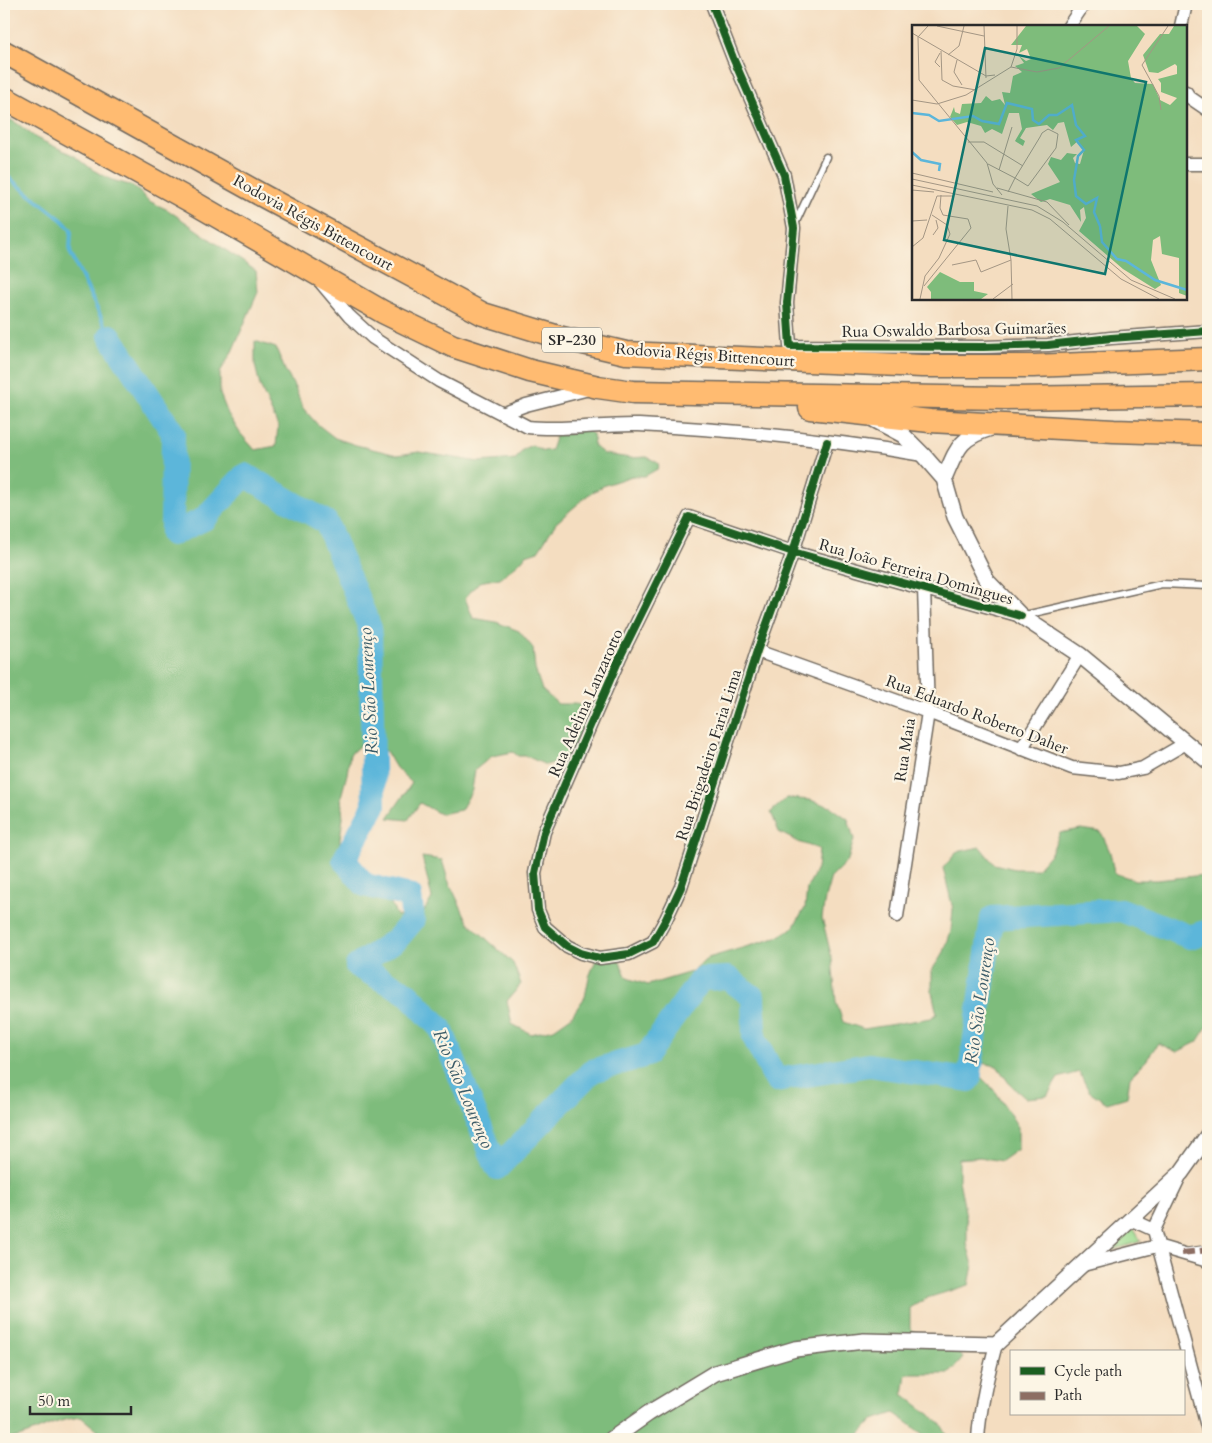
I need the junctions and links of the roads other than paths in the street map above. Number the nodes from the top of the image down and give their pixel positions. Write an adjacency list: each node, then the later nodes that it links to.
1 (712, 4): 13 (street)
2 (1084, 4): 4 (street)
3 (1186, 4): 5 (street)
4 (1071, 25)
5 (1181, 25)
6 (4, 52): 15 (highway, Rodovia Régis Bittencourt / SP-230)
7 (1187, 94): 9 (street)
8 (4, 98): 14 (highway, Rodovia Régis Bittencourt / SP-230)
9 (1208, 110)
10 (826, 157): 13 (lane)
11 (1187, 164): 12 (street)
12 (1208, 164)
13 (794, 228): 18 (street)
14 (313, 273): 21 (highway, Rodovia Régis Bittencourt / SP-230); 24 (street)
15 (418, 280): 18 (highway); 20 (highway, Rodovia Régis Bittencourt / SP-230)
16 (1208, 331): 18 (street, Rua Oswaldo Barbosa Guimarães)
17 (1208, 344): 20 (highway)
18 (790, 346)
19 (1208, 358): 20 (highway, Rodovia Régis Bittencourt / SP-230)
20 (1033, 366)
21 (598, 387): 22 (highway, Rodovia Régis Bittencourt / SP-230); 24 (street)
22 (675, 393): 23 (highway, Rodovia Régis Bittencourt / SP-230); 25 (highway)
23 (1208, 395)
24 (502, 414): 30 (street)
25 (864, 414): 27 (highway); 31 (street)
26 (1208, 420): 28 (highway)
27 (1016, 425): 28 (highway); 32 (street)
28 (1114, 431): 29 (highway)
29 (1208, 434)
30 (827, 442): 31 (street); 34 (street, Rua Brigadeiro Faria Lima)
31 (923, 455): 32 (street)
32 (944, 479): 37 (street)
33 (690, 516): 34 (street, Rua João Ferreira Domingues); 44 (street, Rua Adelina Lanzarotto)
34 (793, 552): 36 (street, Rua João Ferreira Domingues); 38 (street, Rua Brigadeiro Faria Lima)
35 (1208, 586): 37 (lane, Rua João Ferreira Domingues)
36 (924, 588): 37 (street, Rua João Ferreira Domingues); 40 (street, Rua Maia)
37 (1022, 616): 39 (street)
38 (757, 651): 40 (street, Rua Eduardo Roberto Daher); 44 (street, Rua Brigadeiro Faria Lima)
39 (1080, 656): 41 (street); 42 (street)
40 (928, 712): 42 (street, Rua Eduardo Roberto Daher); 45 (street, Rua Maia)
41 (1186, 744): 42 (street, Rua Eduardo Roberto Daher); 43 (street)
42 (1021, 749)
43 (1208, 761)
44 (538, 910)
45 (897, 916)
46 (1208, 1135): 47 (street)
47 (1181, 1173): 48 (street); 49 (street)
48 (1130, 1219): 49 (street); 54 (street)
49 (1154, 1230): 50 (street)
50 (1157, 1246): 52 (street); 54 (street); 56 (street)
51 (1208, 1250): 52 (street)
52 (1182, 1253): 53 (street)
53 (1208, 1261)
54 (1082, 1265): 55 (street)
55 (996, 1344): 57 (street); 58 (street)
56 (1208, 1430)
57 (612, 1439)
58 (978, 1439)

